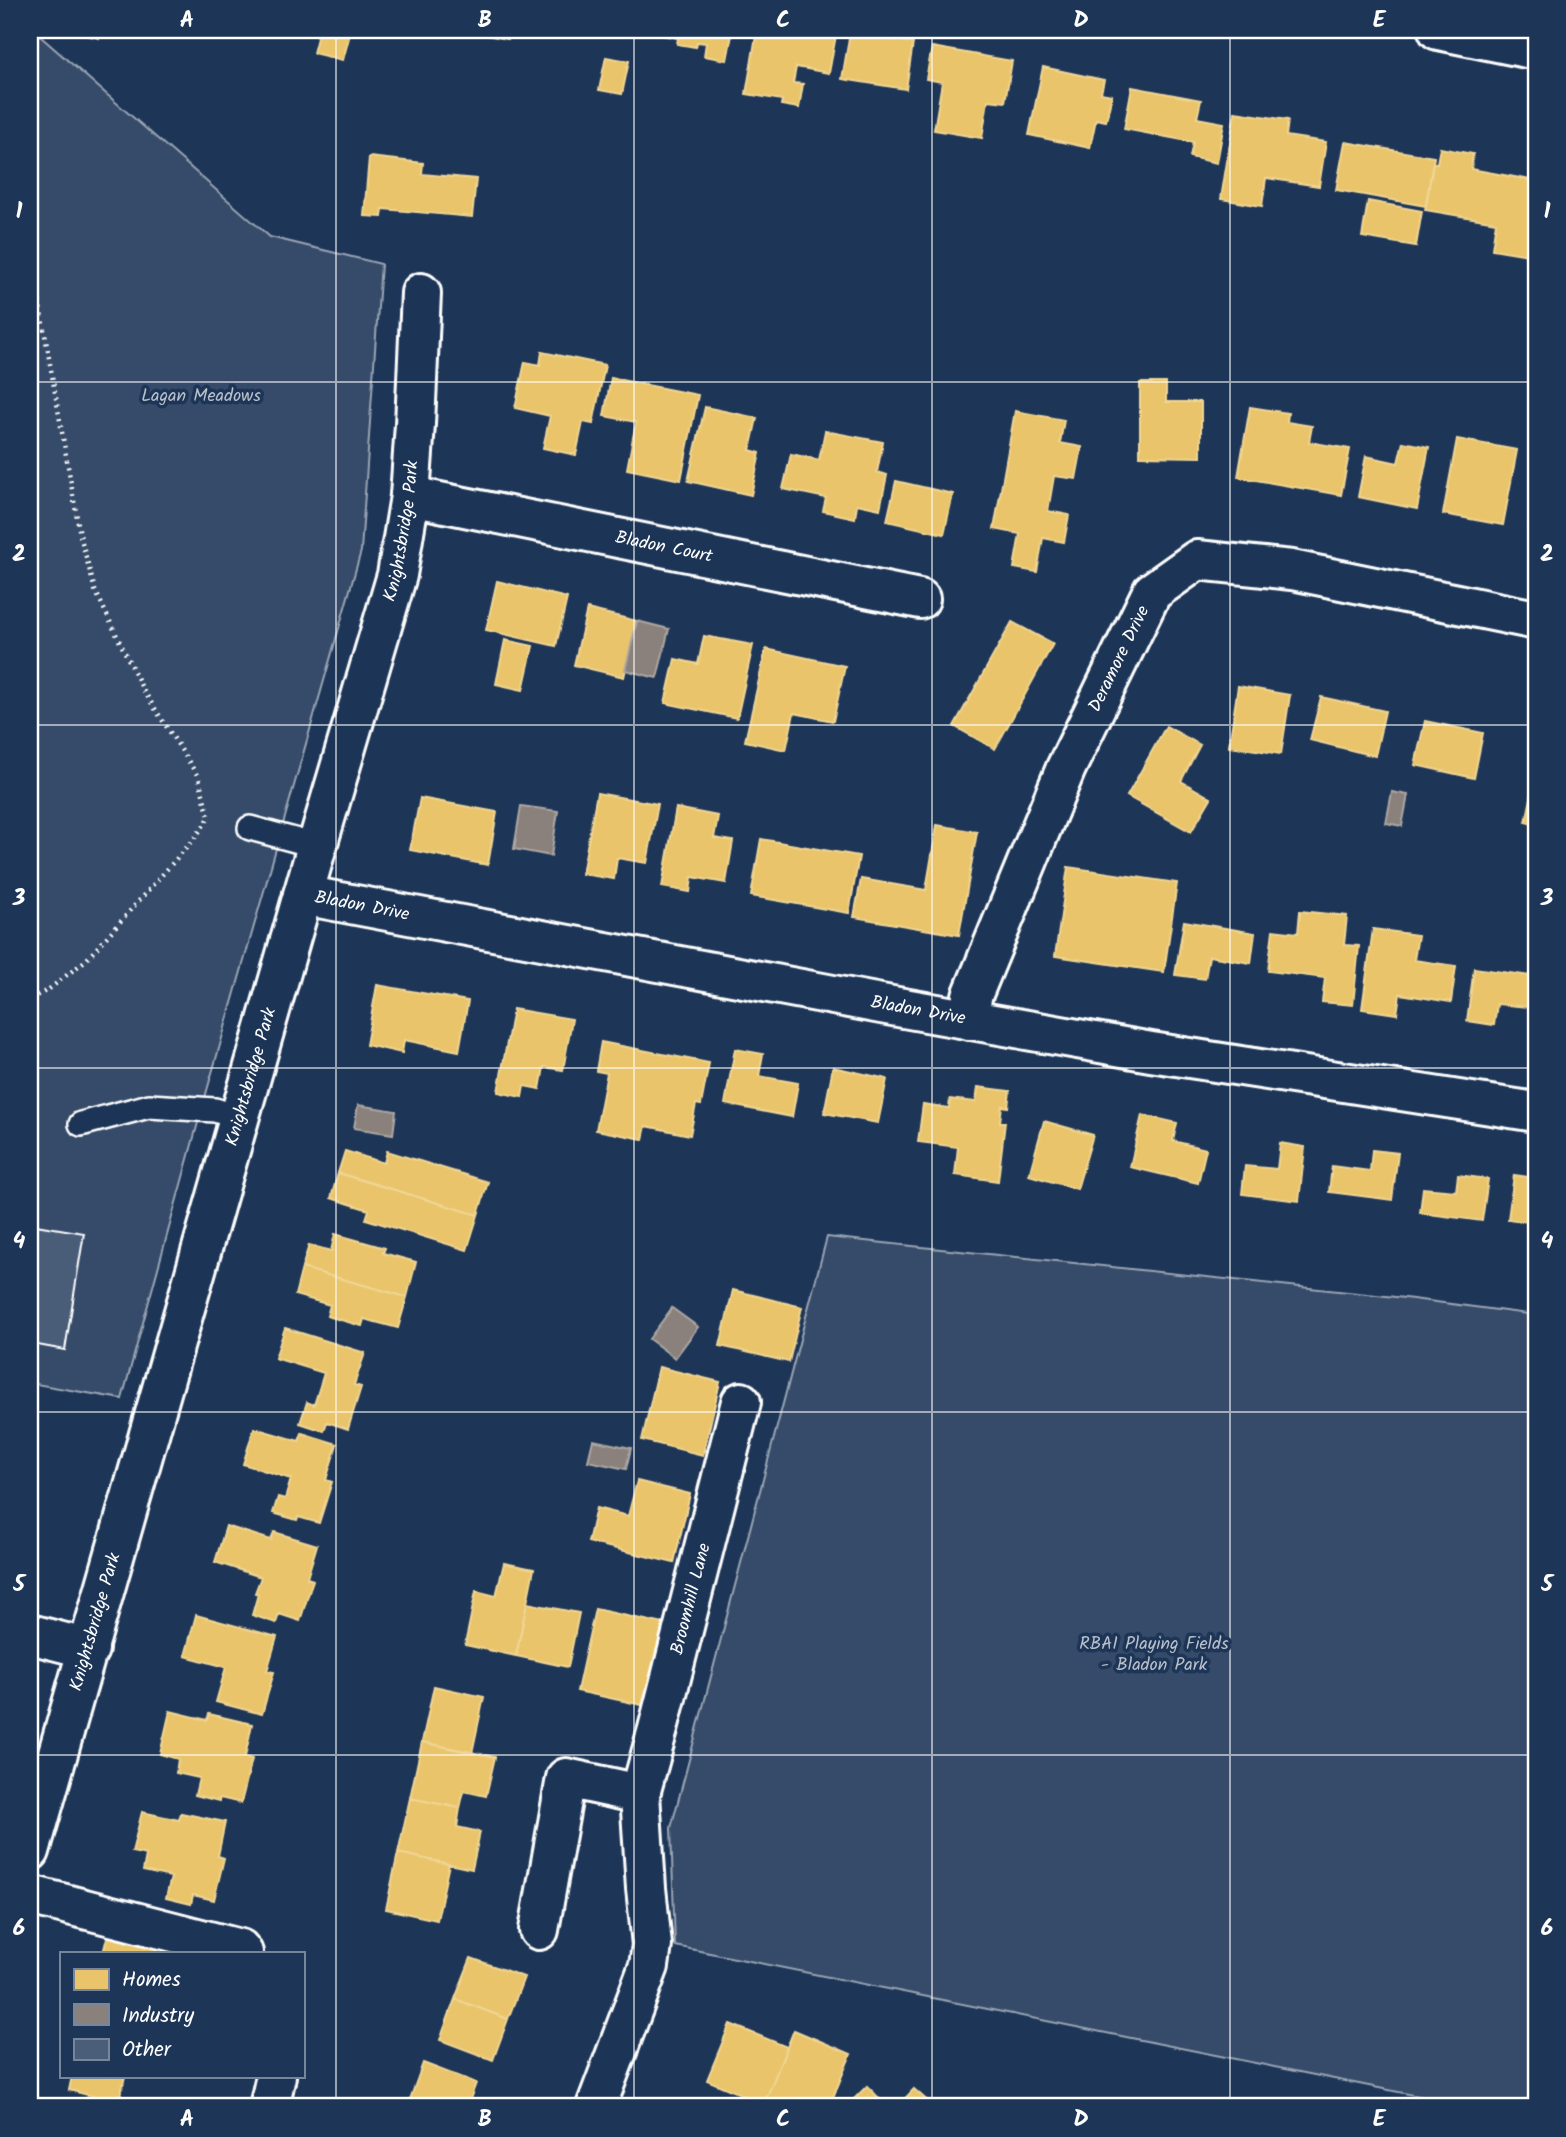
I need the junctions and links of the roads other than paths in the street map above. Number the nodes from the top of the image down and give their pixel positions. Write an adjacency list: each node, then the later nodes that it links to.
1 (1438, 30): 2 (street)
2 (1536, 50)
3 (421, 293): 4 (street, Knightsbridge Park)
4 (410, 496): 5 (street, Bladon Court); 8 (street, Knightsbridge Park)
5 (919, 599)
6 (1536, 620): 10 (street, Deramore Drive)
7 (250, 828): 8 (lane)
8 (317, 846): 9 (street, Knightsbridge Park)
9 (303, 895): 10 (street, Bladon Drive); 12 (street, Knightsbridge Park)
10 (970, 1020): 11 (street, Bladon Drive)
11 (1536, 1112)
12 (240, 1118): 13 (lane); 16 (street, Knightsbridge Park)
13 (82, 1124)
14 (741, 1402): 17 (street, Broomhill Lane)
15 (30, 1633): 16 (street)
16 (89, 1649): 18 (street, Knightsbridge Park)
17 (640, 1794): 20 (street); 24 (street, Broomhill Lane)
18 (30, 1851)
19 (30, 1895): 21 (street)
20 (539, 1930)
21 (242, 1952)
22 (276, 2078): 23 (street)
23 (269, 2107)
24 (596, 2107)

